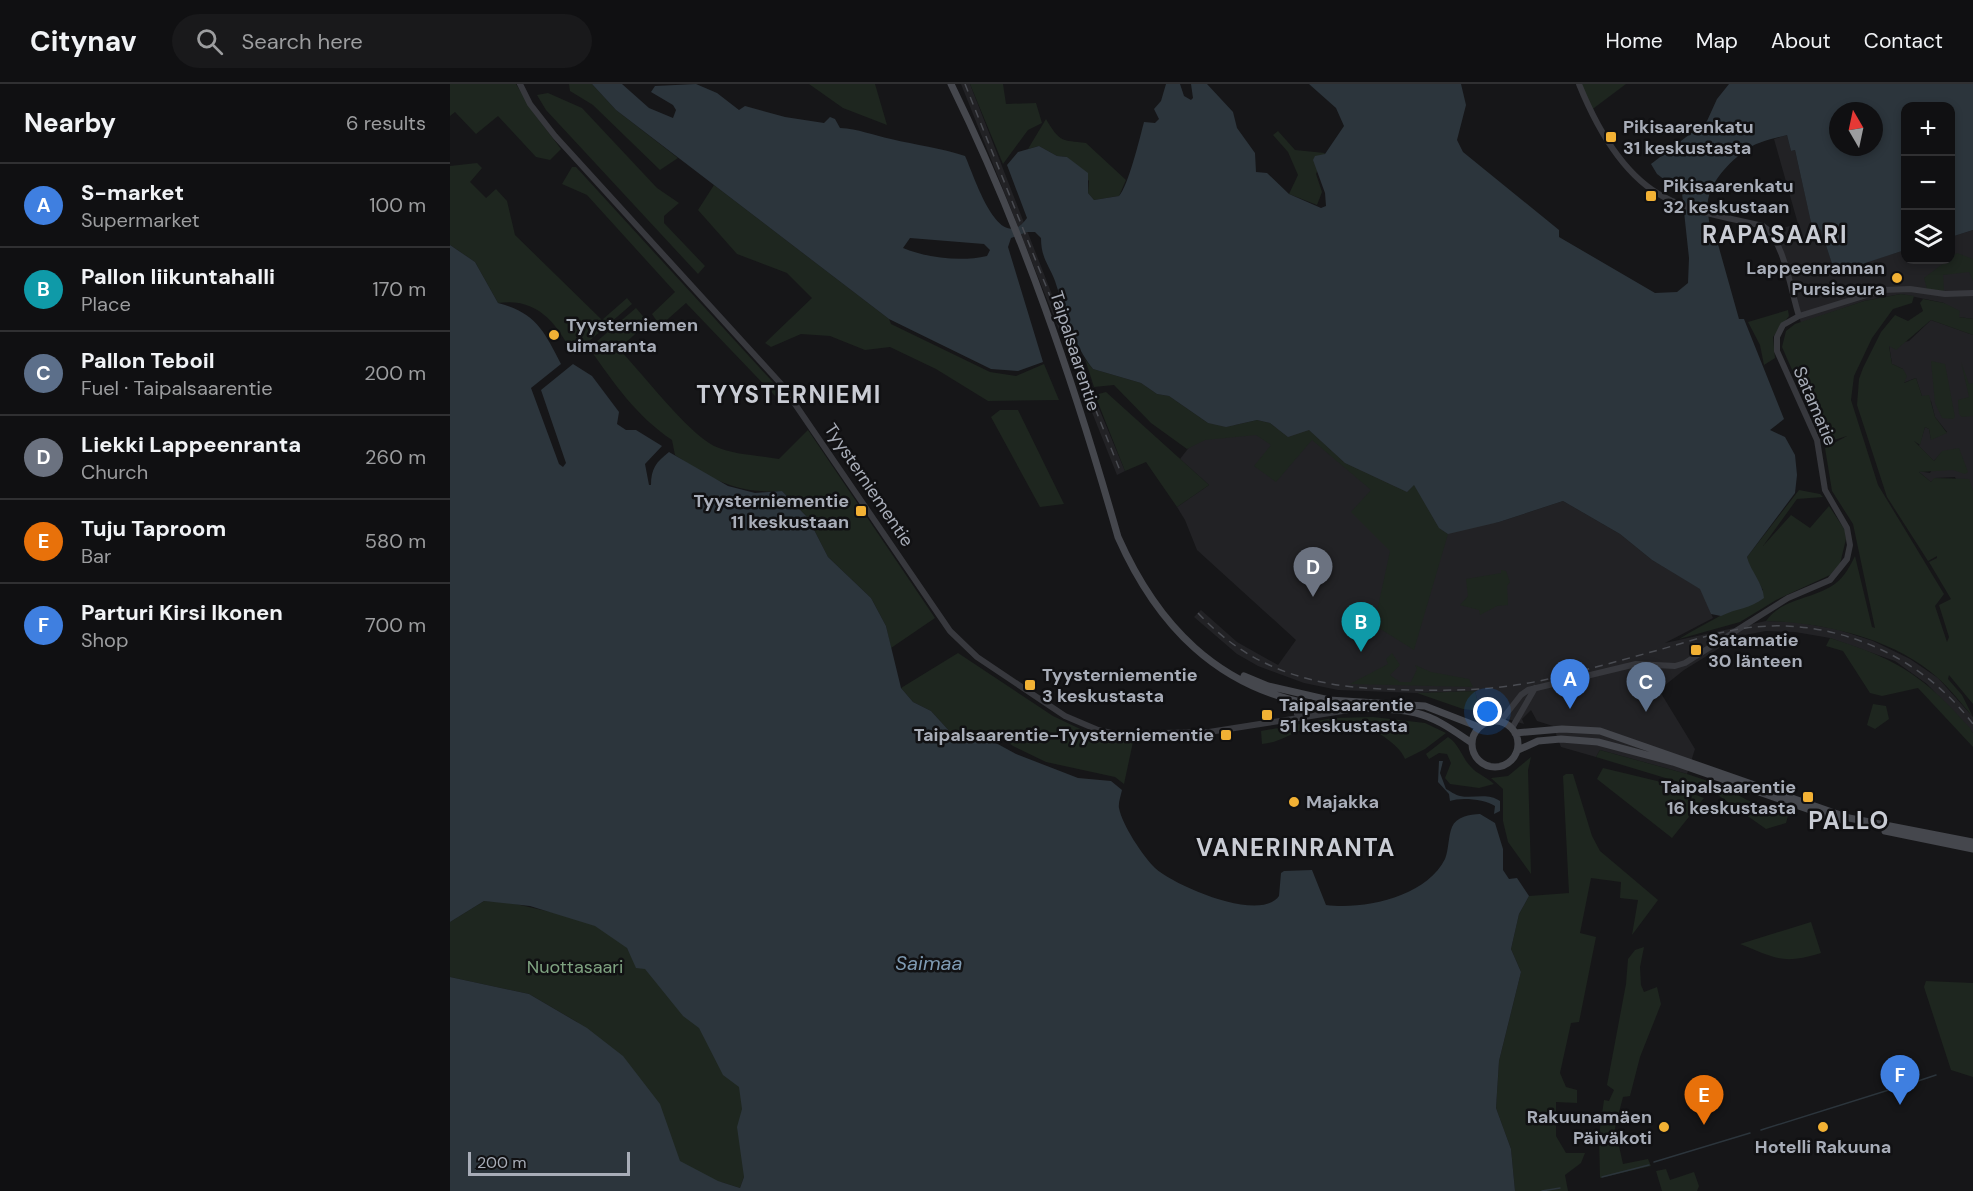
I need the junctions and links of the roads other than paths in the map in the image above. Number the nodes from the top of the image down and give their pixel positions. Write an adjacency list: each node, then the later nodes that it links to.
1 (520, 84): 11 (street, Tyysterniementie)
2 (951, 84): 6 (main road, Taipalsaarentie)
3 (1579, 84): 5 (street)
4 (1973, 293): 5 (street, Satamatie)
5 (1799, 316): 7 (street, Satamatie)
6 (1171, 625): 8 (main road, Taipalsaarentie); 9 (main road, Taipalsaarentie)
7 (1535, 688): 12 (street, Satamatie); 14 (street)
8 (1329, 700): 9 (street, Tyysterniementie); 13 (main road, Taipalsaarentie)
9 (1316, 705): 10 (main road, Taipalsaarentie); 11 (street, Tyysterniementie)
10 (1364, 708): 11 (street, Tyysterniementie); 15 (main road, Taipalsaarentie)
11 (1282, 719)
12 (1500, 722): 13 (main road); 14 (main road)
13 (1479, 727): 15 (main road)
14 (1514, 731): 16 (main road); 17 (main road)
15 (1472, 743): 16 (main road)
16 (1518, 750): 18 (main road)
17 (1973, 842)
18 (1973, 849)

